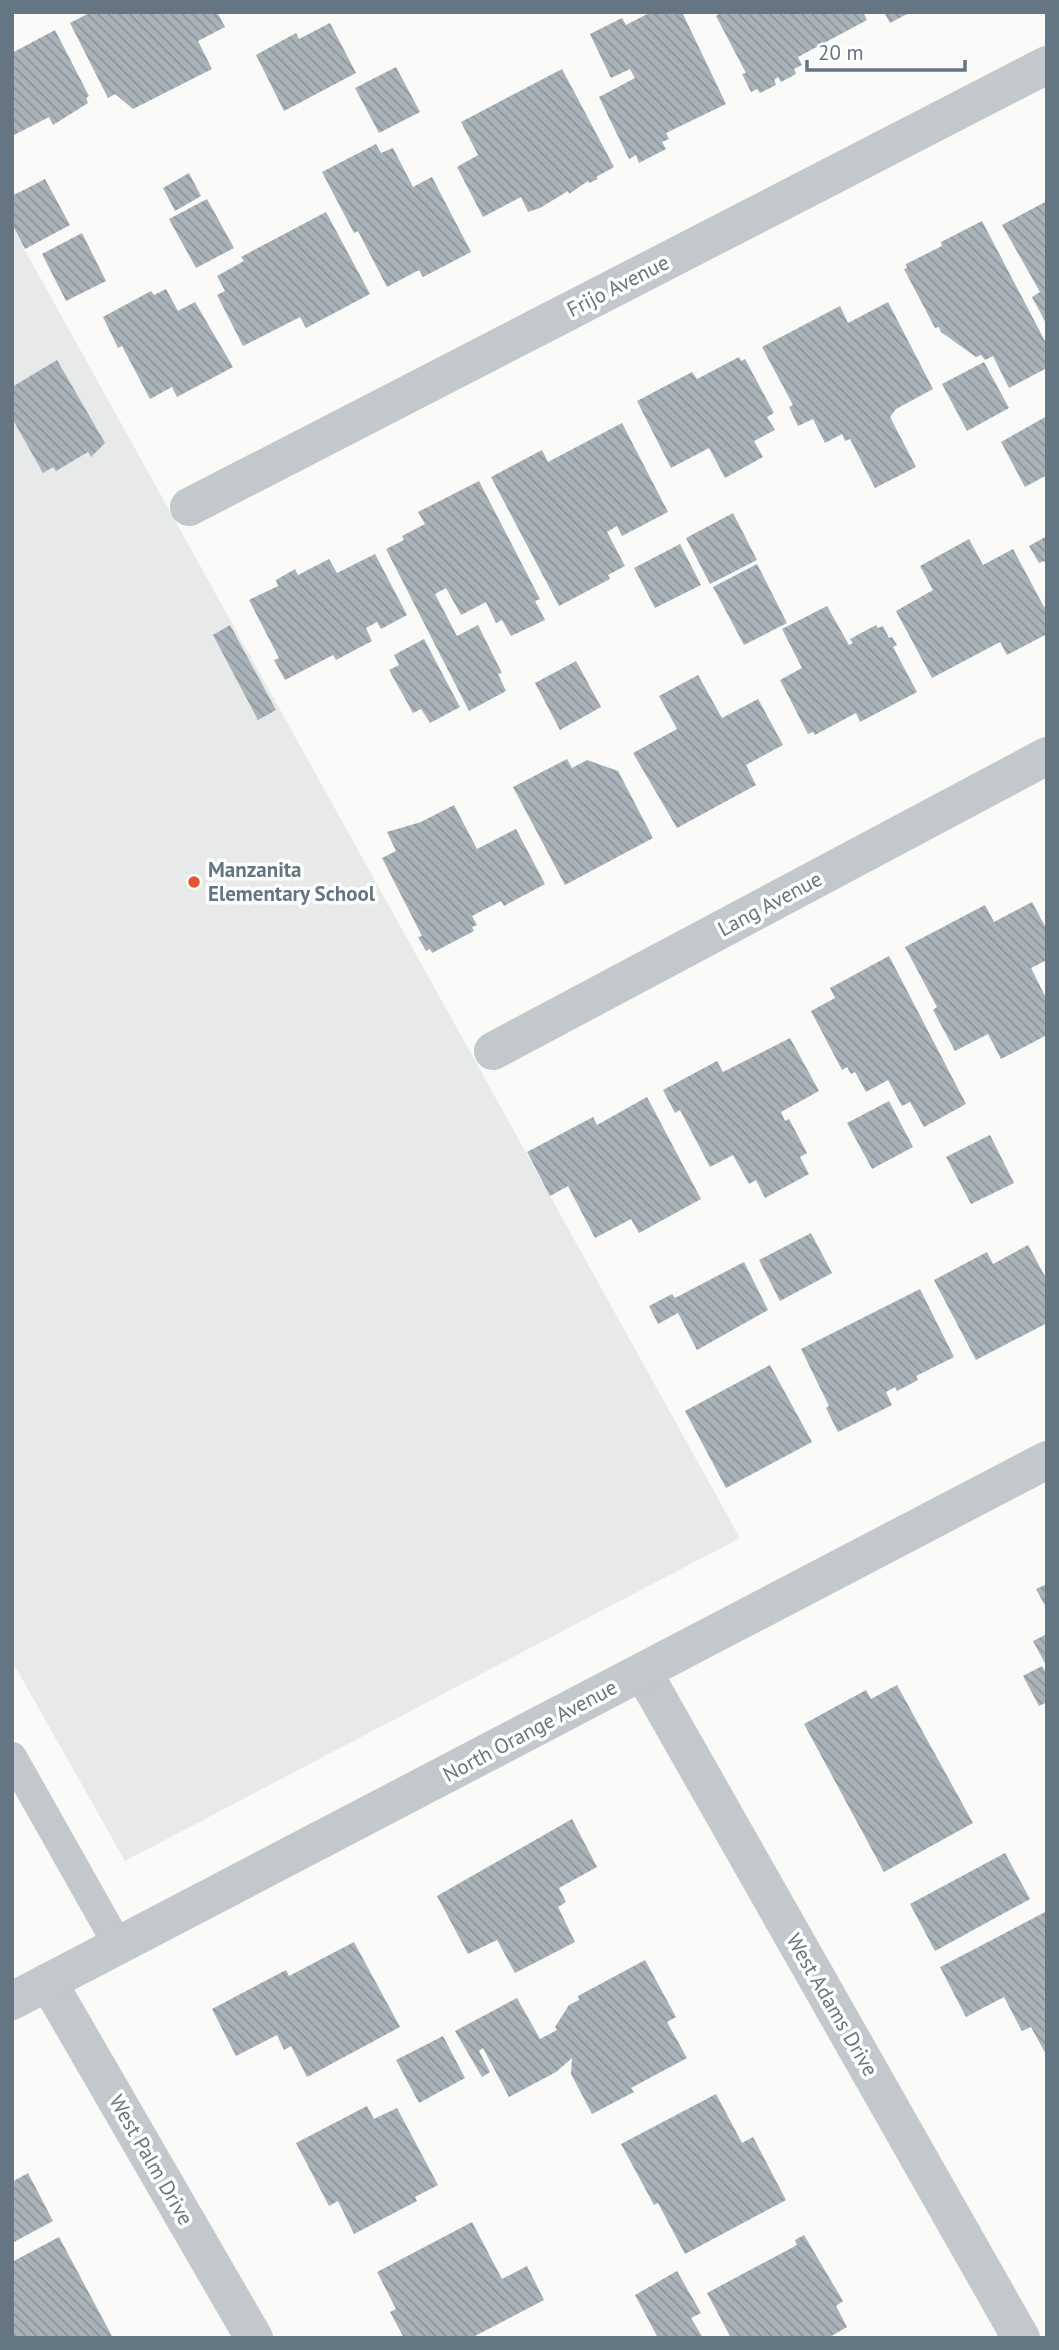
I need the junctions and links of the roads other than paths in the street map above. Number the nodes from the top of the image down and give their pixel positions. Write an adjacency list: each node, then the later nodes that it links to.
1 (1047, 65): 2 (street, Frijo Avenue)
2 (189, 507)
3 (1047, 756): 4 (street, Lang Avenue)
4 (493, 1051)
5 (1047, 1460): 6 (street, North Orange Avenue)
6 (643, 1672): 8 (street, North Orange Avenue); 12 (street, West Adams Drive)
7 (12, 1757): 8 (lane)
8 (118, 1945): 9 (street, North Orange Avenue)
9 (48, 1982): 10 (street, North Orange Avenue); 11 (street, West Palm Drive)
10 (12, 2001)
11 (254, 2338)
12 (1020, 2338)

